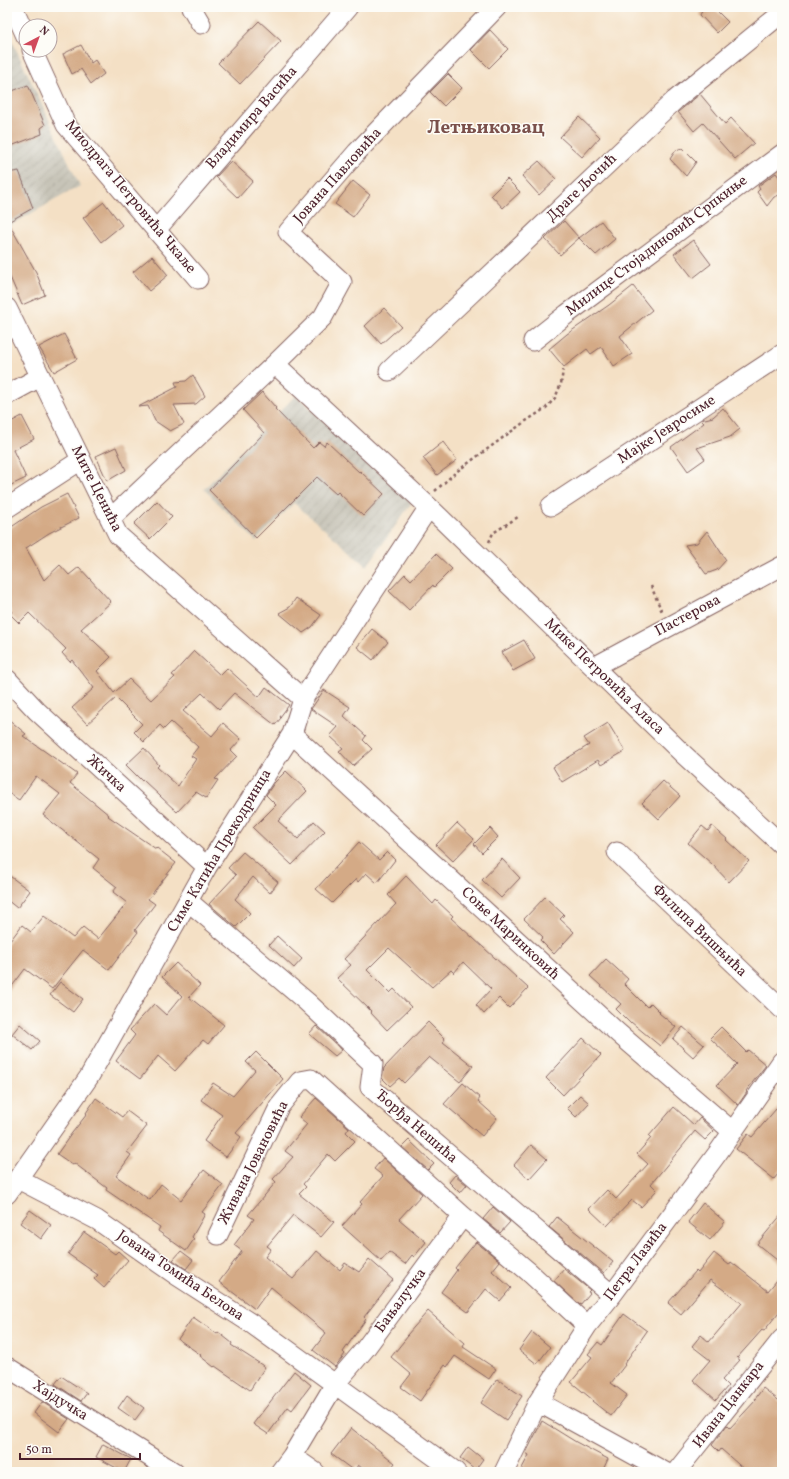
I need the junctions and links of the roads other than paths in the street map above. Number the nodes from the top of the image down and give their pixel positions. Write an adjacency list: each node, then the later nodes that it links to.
1 (13, 7): 6 (street)
2 (191, 7): 7 (street)
3 (348, 7): 10 (street, Владимира Васића)
4 (497, 7): 15 (street, Јована Павловића)
5 (782, 13): 16 (street, Драге Љочић)
6 (18, 18)
7 (201, 24)
8 (36, 58): 10 (street, Миодрага Петровића Чкаље)
9 (782, 154): 13 (street, Милице Стојадиновић Српкиње)
10 (156, 230): 11 (street, Миодрага Петровића Чкаље)
11 (198, 279)
12 (7, 308): 17 (street, Мите Ценића)
13 (534, 341)
14 (782, 354): 21 (street, Мајке Јевросиме)
15 (275, 364): 20 (street, Мике Петровића Аласа); 23 (street)
16 (389, 371)
17 (40, 377): 18 (street); 19 (street, Мите Ценића)
18 (7, 395)
19 (81, 460): 22 (street); 23 (street, Мите Ценића)
20 (427, 505): 25 (street, Мике Петровића Аласа); 27 (street, Симе Катића Прекодринца)
21 (551, 506)
22 (7, 508)
23 (110, 519): 27 (street, Мите Ценића)
24 (782, 566): 25 (street, Пастерова)
25 (594, 667): 29 (street, Мике Петровића Аласа)
26 (7, 679): 31 (street, Жичка)
27 (303, 699): 28 (street, Симе Катића Прекодринца)
28 (292, 734): 31 (street, Симе Катића Прекодринца); 35 (street, Соње Маринковић)
29 (782, 845)
30 (617, 852): 33 (street, Филипа Вишњића)
31 (207, 867): 32 (street, Симе Катића Прекодринца)
32 (188, 901): 36 (street, Симе Катића Прекодринца); 40 (street, Ђорђа Нешића)
33 (782, 1010)
34 (782, 1061): 35 (street, Петра Лазића)
35 (732, 1130): 40 (street, Петра Лазића)
36 (18, 1179): 37 (street, Симе Катића Прекодринца); 44 (street, Јована Томића Белова)
37 (7, 1194)
38 (464, 1216): 39 (street, Живана Јовановића); 41 (street); 44 (street, Бањалучка)
39 (218, 1235)
40 (612, 1295): 41 (street, Петра Лазића)
41 (586, 1326): 45 (street, Петра Лазића)
42 (782, 1339): 53 (street, Ивана Цанкара)
43 (7, 1367): 47 (street, Хајдучка)
44 (335, 1384): 46 (street, Бањалучка); 50 (street, Јована Томића Белова)
45 (538, 1402): 51 (street, Петра Лазића); 52 (street)
46 (292, 1456): 48 (street); 49 (street)
47 (174, 1472)
48 (280, 1472)
49 (315, 1472)
50 (456, 1472)
51 (504, 1472)
52 (665, 1472)
53 (676, 1472)

